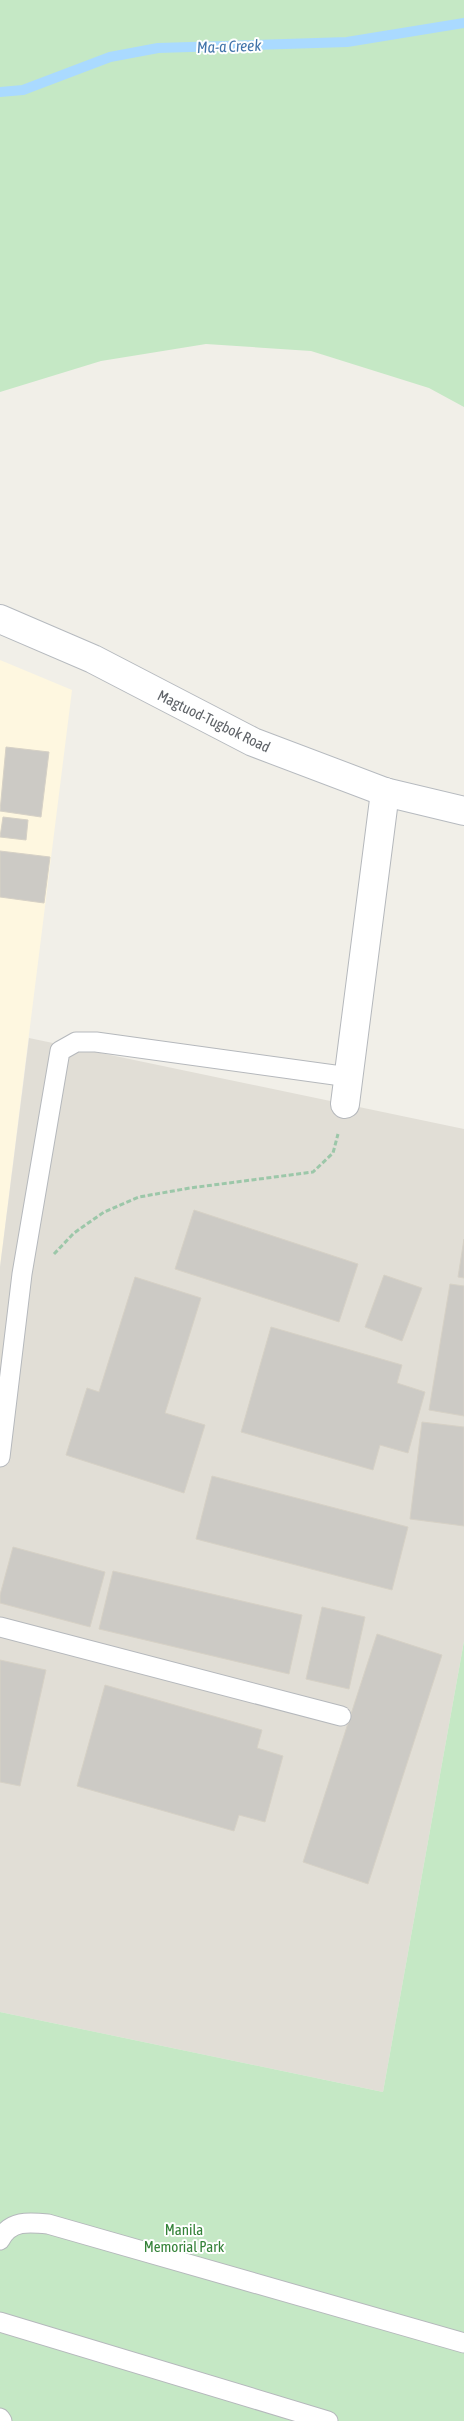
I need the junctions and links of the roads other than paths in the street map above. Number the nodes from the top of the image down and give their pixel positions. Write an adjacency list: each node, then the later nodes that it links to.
1 (0, 619): 2 (main road, Magtuod-Tugbok Road)
2 (385, 792): 3 (main road, Magtuod-Tugbok Road); 4 (main road)
3 (464, 811)
4 (349, 1077): 5 (main road); 6 (lane)
5 (345, 1104)
6 (0, 1457)
7 (0, 1627): 8 (lane)
8 (341, 1716)
9 (0, 2240): 11 (lane)
10 (0, 2322): 12 (lane)
11 (464, 2343)
12 (328, 2421)

